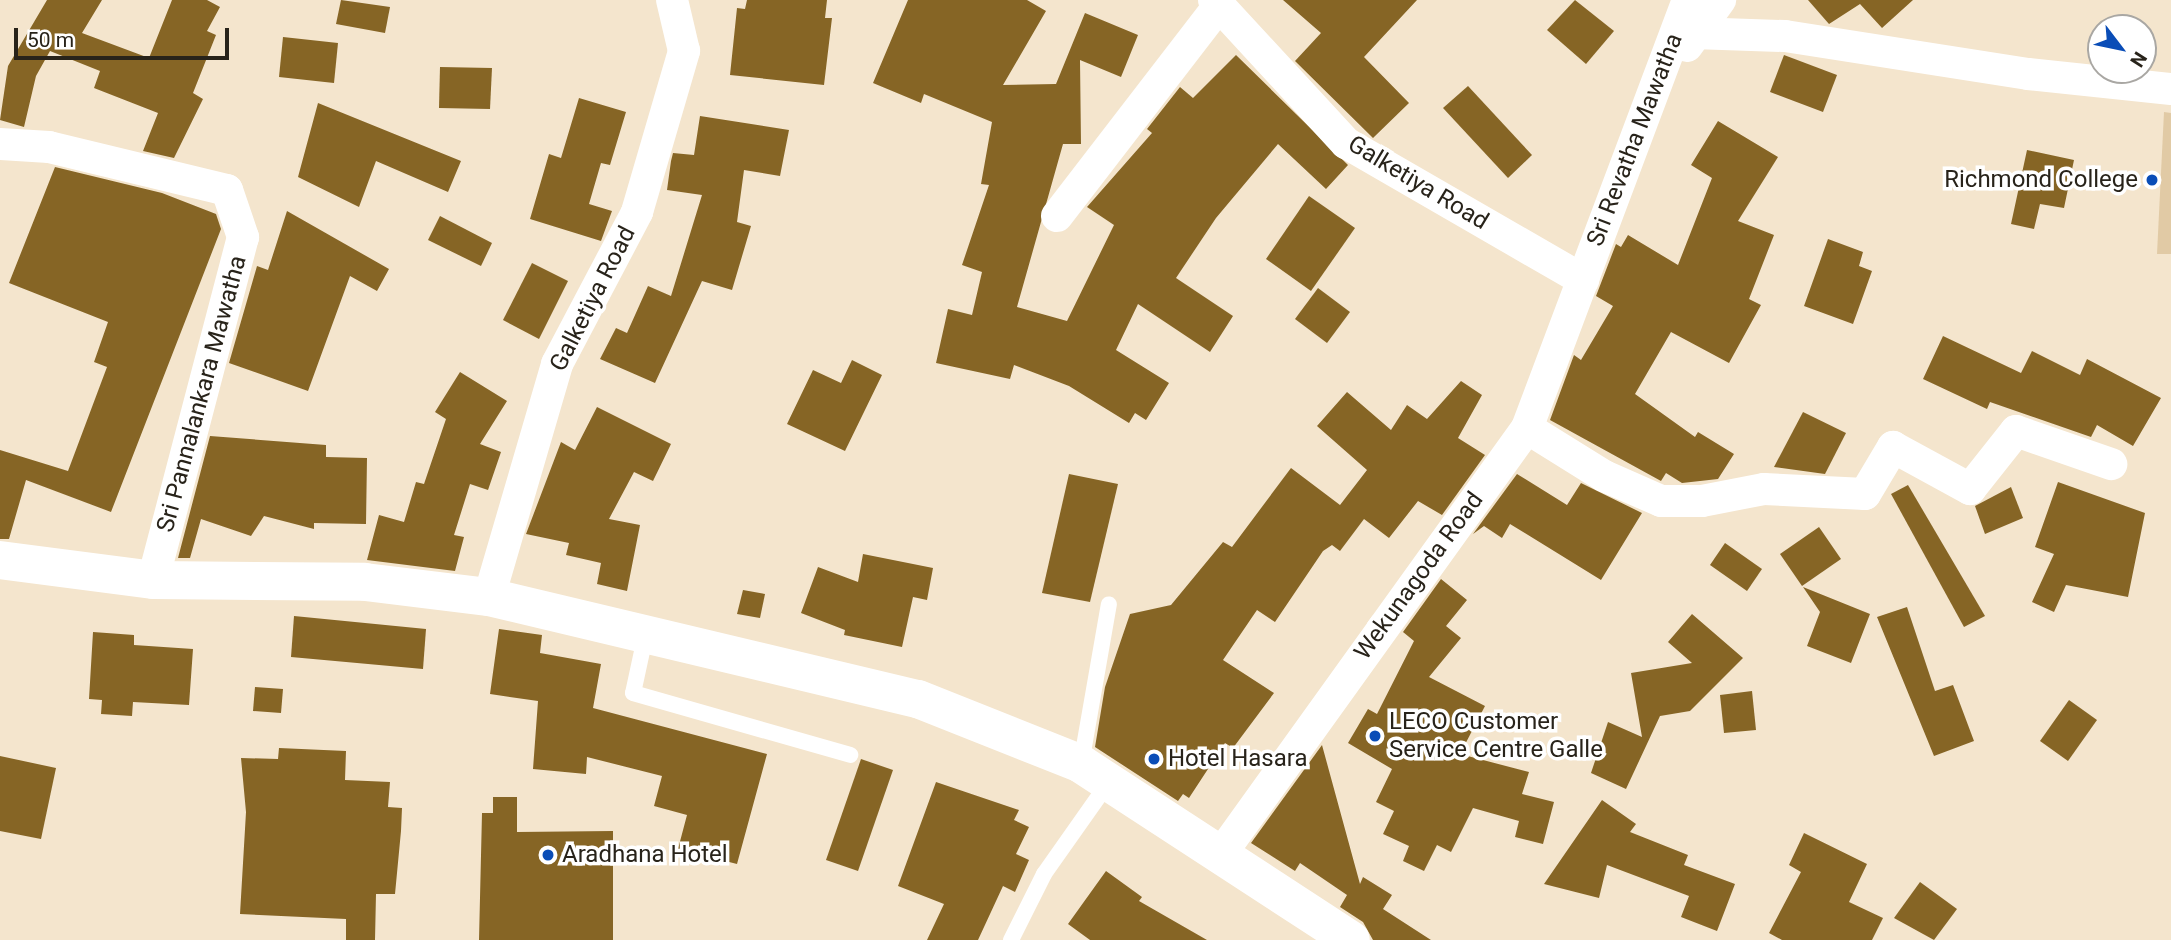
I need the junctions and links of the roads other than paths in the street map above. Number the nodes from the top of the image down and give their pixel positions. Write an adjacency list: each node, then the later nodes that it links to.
1 (672, 0): 15 (street, Galketiya Road)
2 (1688, 0): 9 (street, Sri Revatha Mawatha)
3 (1720, 0): 5 (street)
4 (1219, 2): 8 (street); 10 (street, Galketiya Road)
5 (1693, 33): 6 (street); 9 (street)
6 (2171, 89)
7 (0, 144): 14 (street, Sri Pannalankara Mawatha)
8 (1056, 216)
9 (1600, 234): 10 (street, Sri Revatha Mawatha)
10 (1583, 280): 11 (street, Wekunagoda Road)
11 (1527, 428): 12 (street); 20 (street, Wekunagoda Road)
12 (2111, 464)
13 (0, 560): 14 (street)
14 (153, 580): 15 (street)
15 (489, 597): 17 (street)
16 (1109, 604): 19 (lane)
17 (646, 633): 18 (lane); 19 (street)
18 (849, 755)
19 (1095, 772): 20 (street); 21 (lane)
20 (1220, 854): 22 (street)
21 (1011, 940)
22 (1351, 940)

